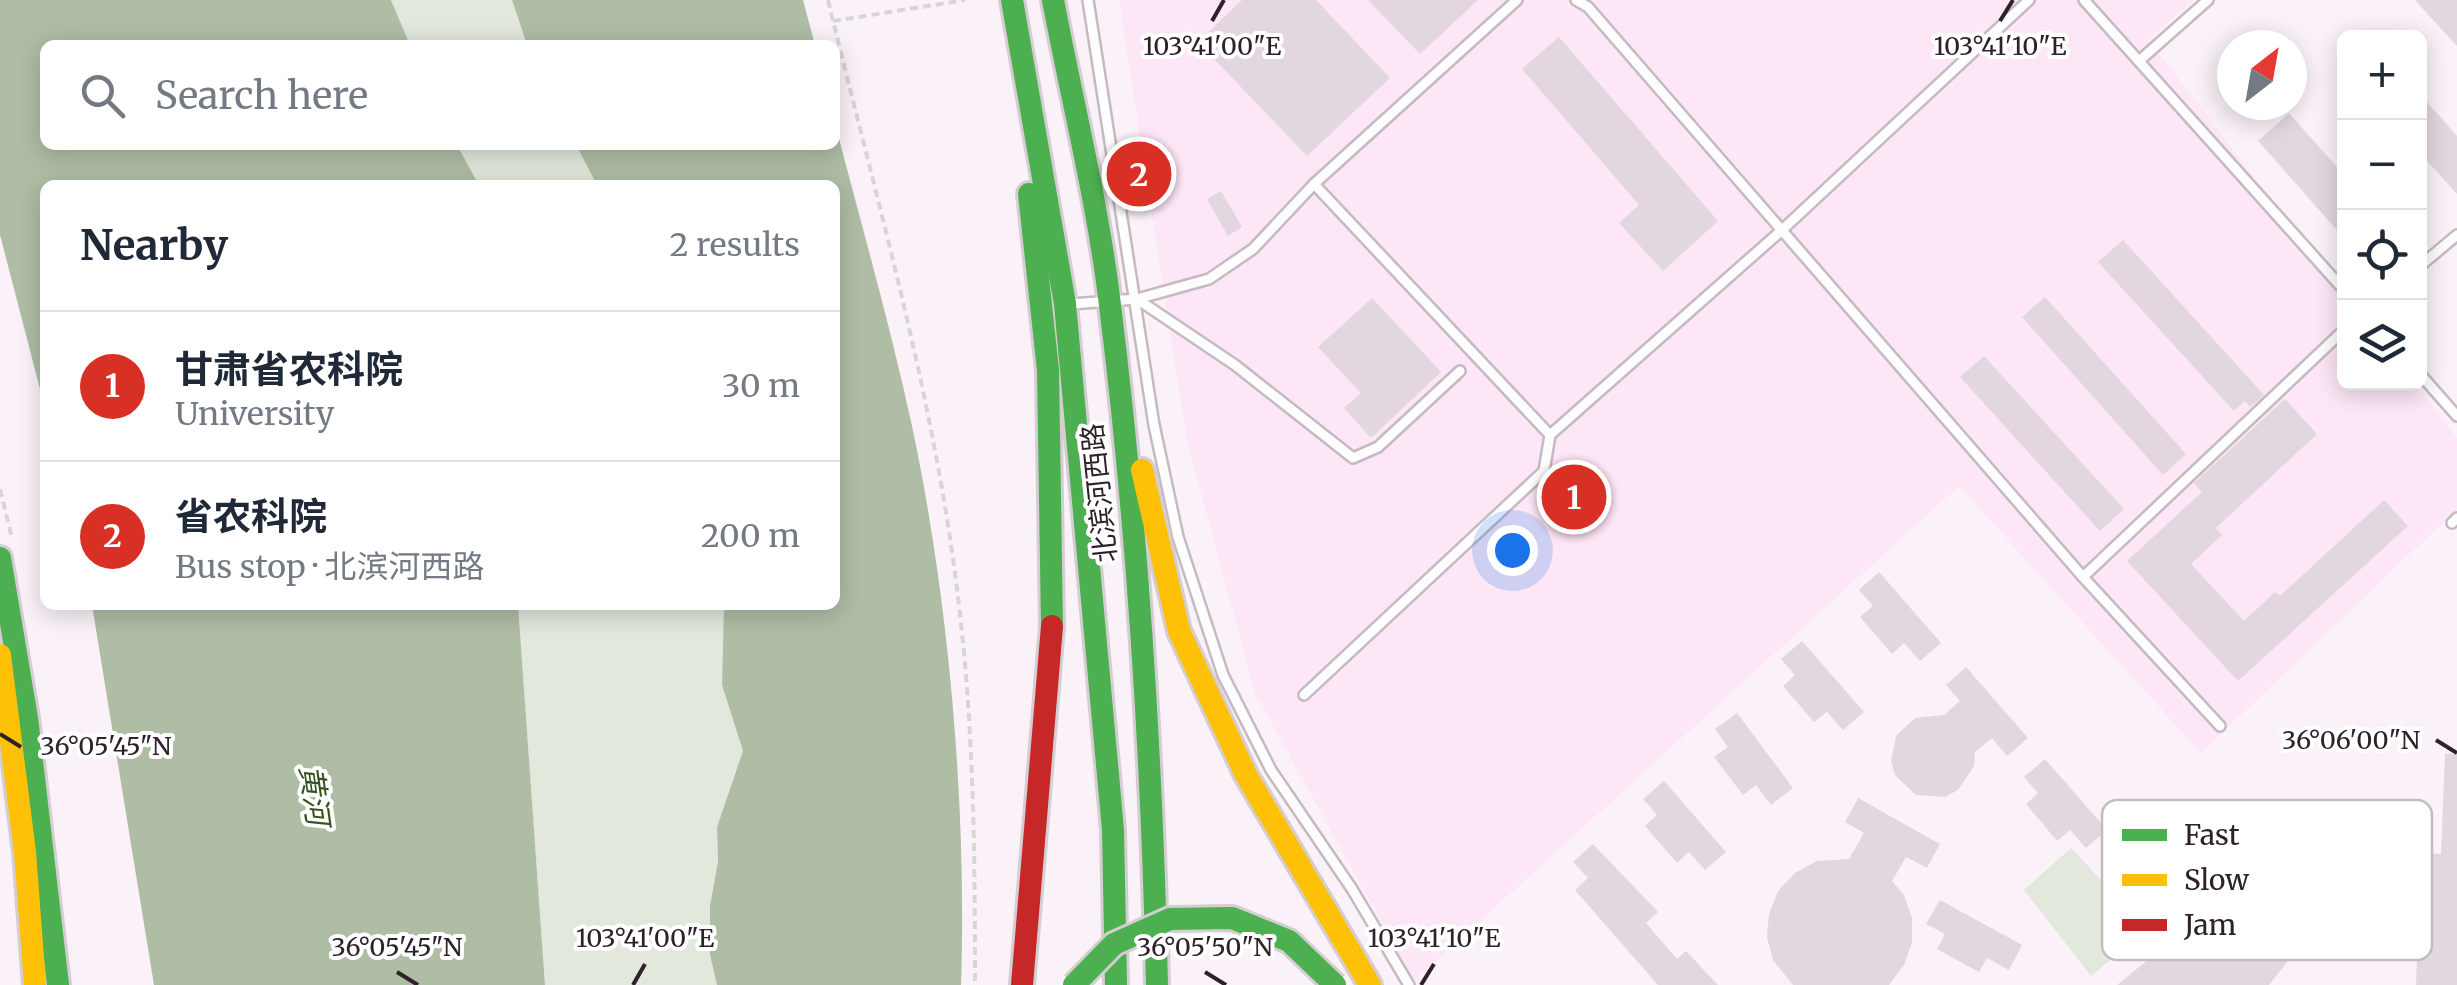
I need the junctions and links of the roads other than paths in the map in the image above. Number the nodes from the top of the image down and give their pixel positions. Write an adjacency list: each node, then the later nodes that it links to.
1 (1012, 0): 9 (main road, 北滨河西路)
2 (1053, 0): 17 (main road, 北滨河西路)
3 (1088, 0): 16 (lane)
4 (1518, 0): 11 (lane)
5 (1576, 0): 12 (lane)
6 (2029, 0): 12 (lane)
7 (2084, 0): 10 (lane)
8 (2208, 0): 10 (lane)
9 (1024, 56): 18 (main road, 北滨河西路); 33 (main road)
10 (2139, 61): 15 (lane)
11 (1314, 184): 16 (lane); 24 (lane)
12 (1782, 230): 24 (lane); 26 (lane)
13 (2457, 235): 14 (lane)
14 (2427, 260)
15 (2337, 282)
16 (1136, 299): 17 (lane); 21 (lane); 40 (lane)
17 (1110, 301): 18 (lane); 20 (main road, 北滨河西路)
18 (1065, 304): 30 (main road, 北滨河西路)
19 (2337, 337): 26 (lane)
20 (1116, 362): 37 (main road, 北滨河西路); 39 (main road)
21 (1460, 371)
22 (2427, 382): 23 (lane)
23 (2457, 416)
24 (1550, 435): 28 (lane)
25 (0, 558): 32 (main road)
26 (2083, 578): 29 (lane)
27 (0, 655): 31 (main road)
28 (1304, 695)
29 (2220, 726)
30 (1113, 830): 35 (main road); 36 (main road, 北滨河西路)
31 (34, 985)
32 (58, 985)
33 (1022, 985)
34 (1074, 985): 38 (main road, bridge)
35 (1099, 985)
36 (1116, 985)
37 (1157, 985)
38 (1335, 985)
39 (1370, 985)
40 (1409, 985)

